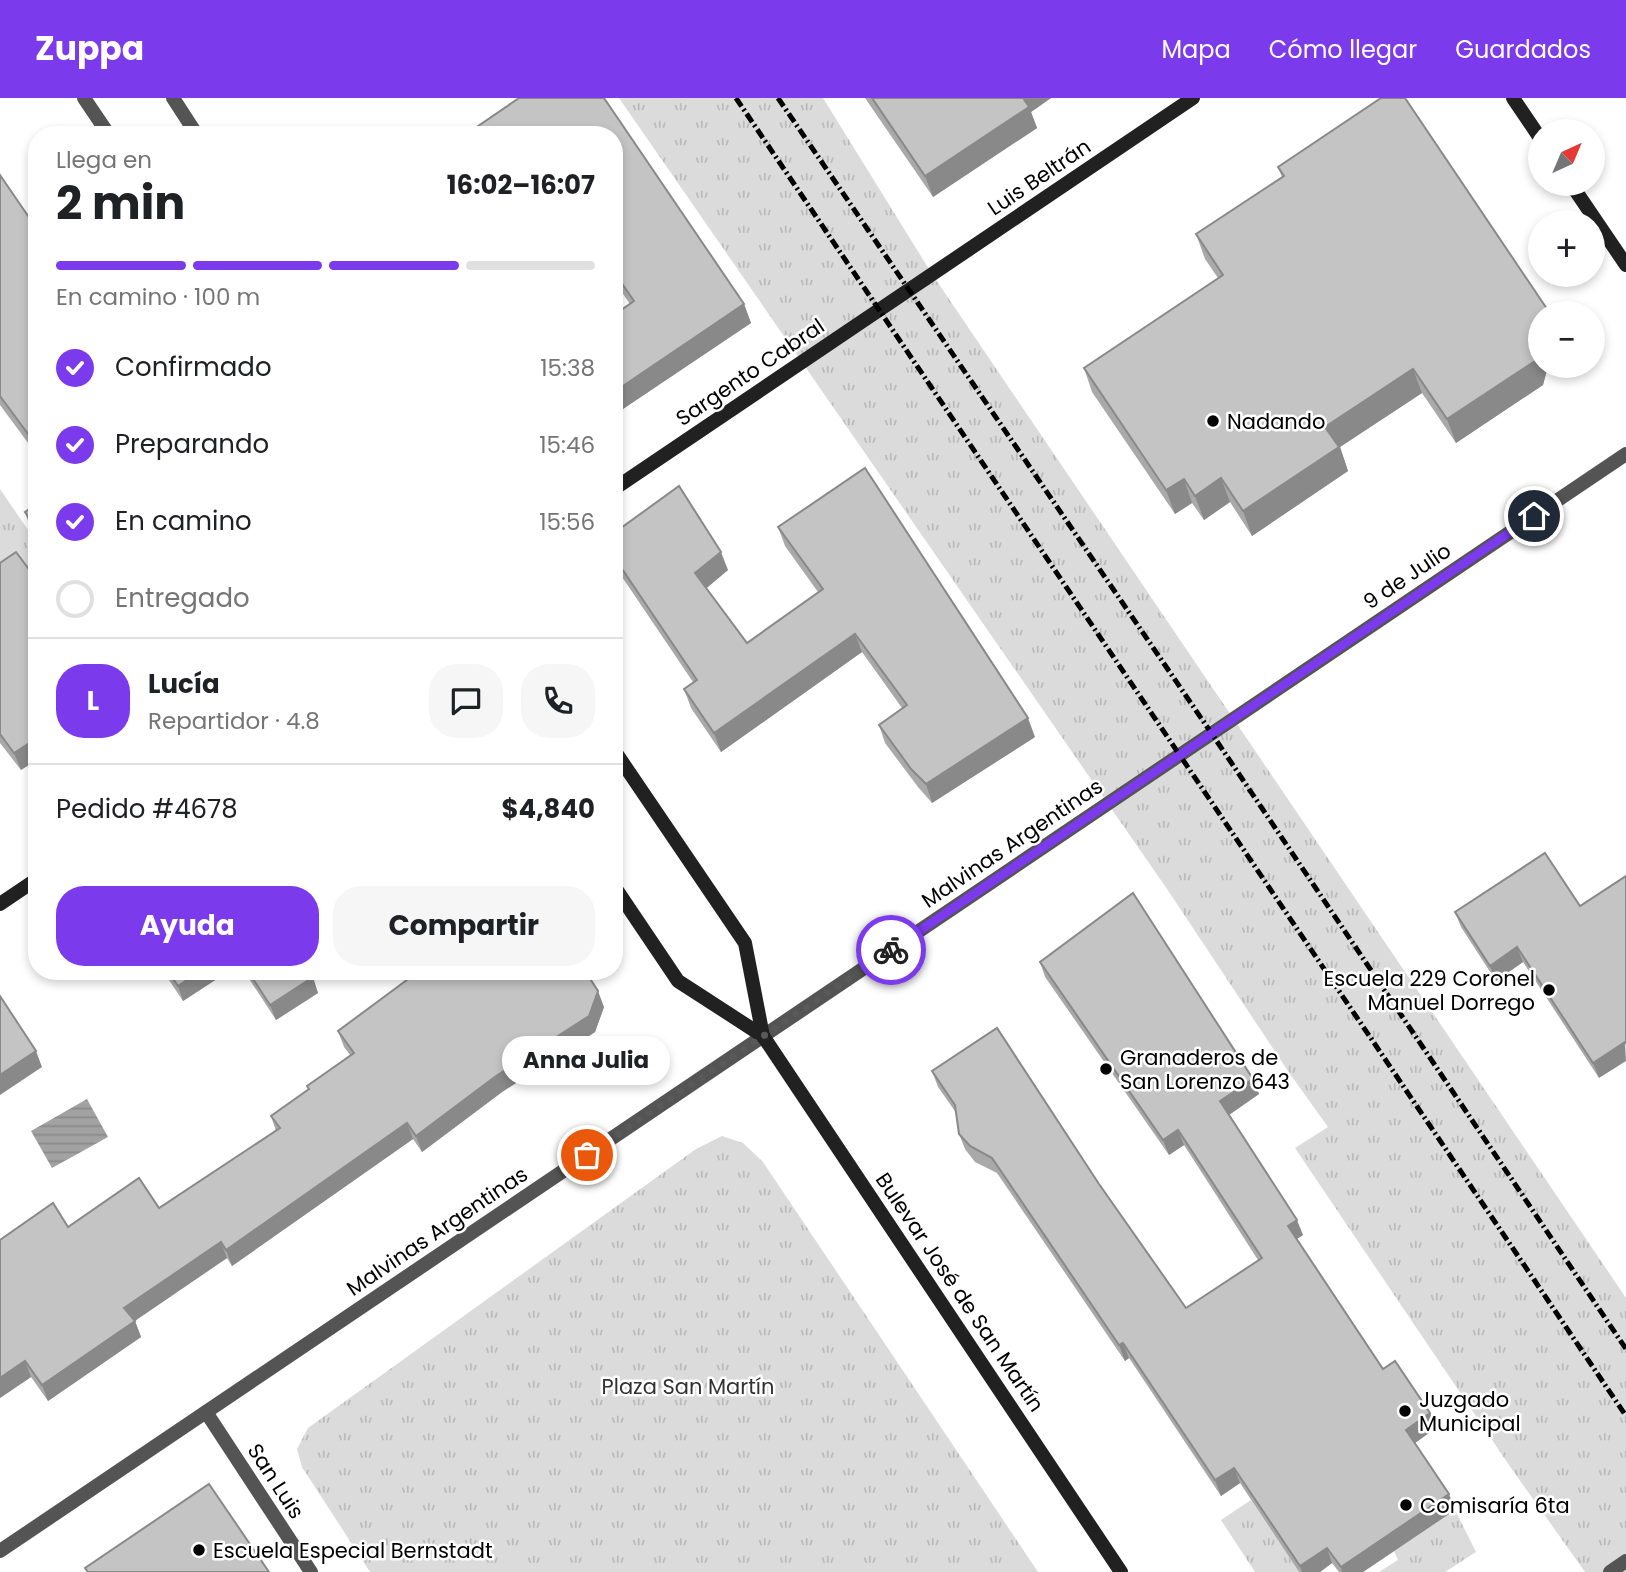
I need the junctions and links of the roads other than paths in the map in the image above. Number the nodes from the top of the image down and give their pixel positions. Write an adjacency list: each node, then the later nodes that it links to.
1 (85, 98): 6 (street)
2 (173, 98): 7 (street)
3 (1193, 98): 10 (main road, Luis Beltrán)
4 (1513, 98): 5 (main road)
5 (1528, 120)
6 (103, 126)
7 (191, 126)
8 (1579, 196): 9 (main road)
9 (1626, 265)
10 (909, 290): 12 (main road, Sargento Cabral)
11 (1626, 453): 13 (street, 9 de Julio)
12 (623, 483)
13 (1212, 734): 18 (street, Malvinas Argentinas)
14 (623, 763): 18 (main road, Bulevar José de San Martín)
15 (28, 885): 17 (main road)
16 (623, 900): 18 (main road, Bulevar José de San Martín)
17 (1, 902)
18 (763, 1036): 19 (street, Malvinas Argentinas); 23 (main road, Bulevar José de San Martín)
19 (206, 1412): 20 (street, Malvinas Argentinas); 22 (street, San Luis)
20 (0, 1551)
21 (1626, 1561): 24 (street)
22 (311, 1572)
23 (1121, 1572)
24 (1610, 1572)

